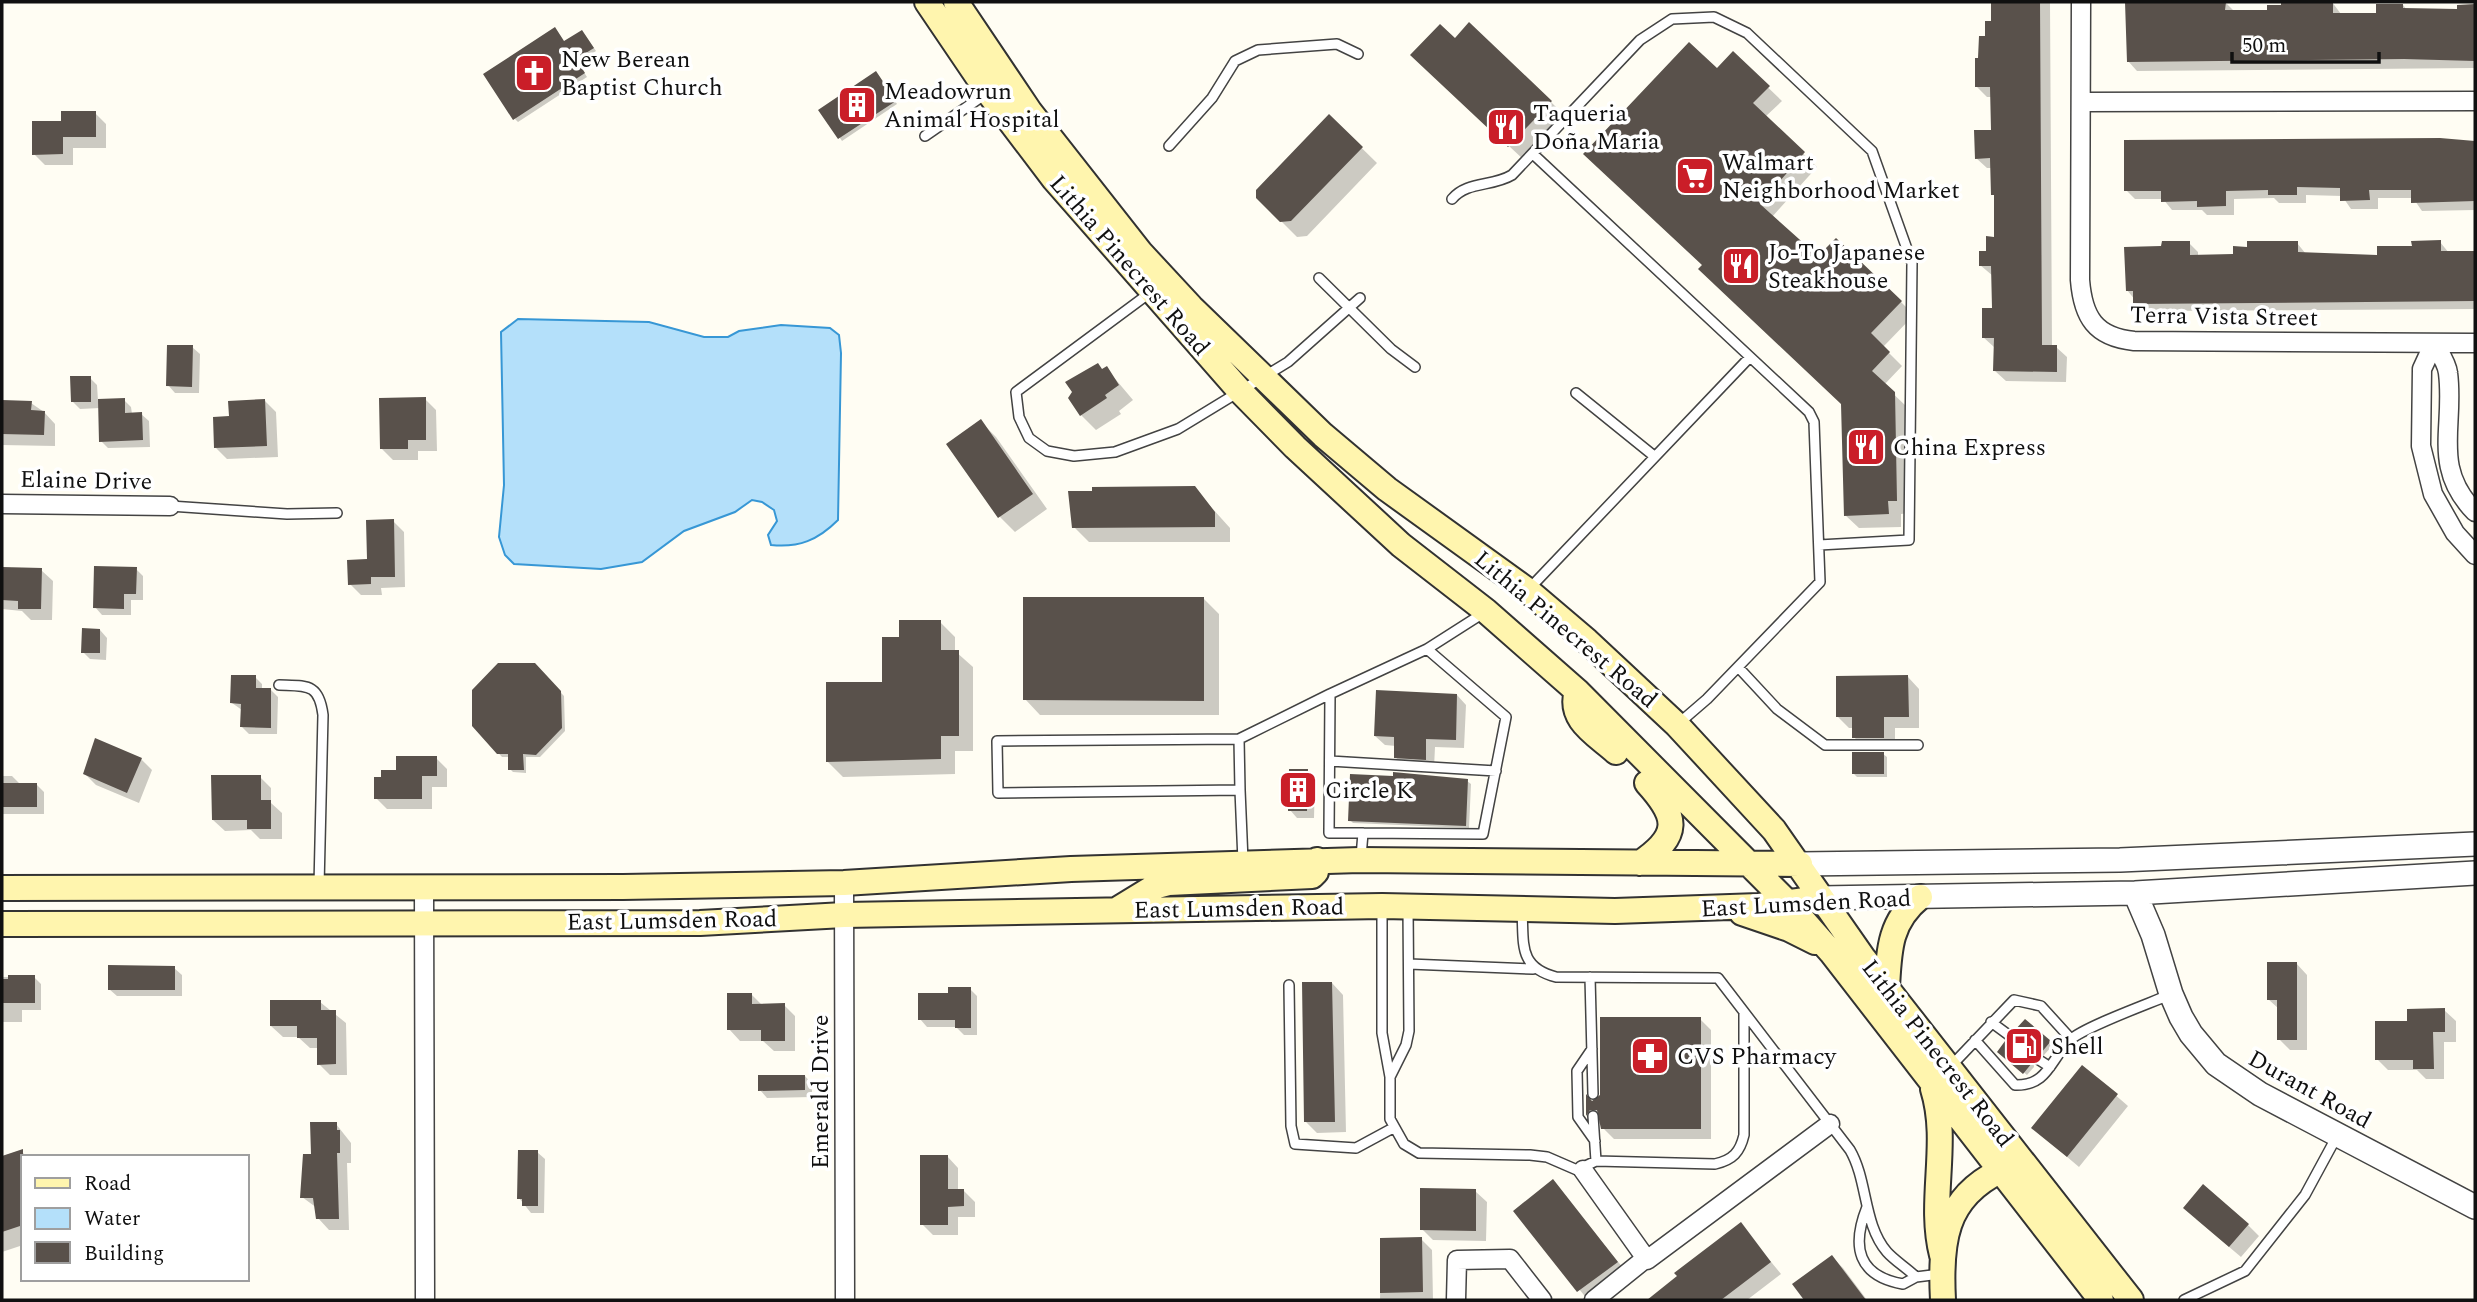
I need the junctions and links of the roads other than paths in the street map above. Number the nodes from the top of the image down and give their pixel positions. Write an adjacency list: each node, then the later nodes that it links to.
1 (927, 2): 5 (main road, Lithia Pinecrest Road)
2 (956, 2): 8 (main road, Lithia Pinecrest Road)
3 (2081, 2): 7 (street, Terra Vista Street)
4 (1358, 54): 10 (lane)
5 (988, 92): 8 (main road); 9 (lane); 14 (main road, Lithia Pinecrest Road)
6 (2475, 101): 7 (street)
7 (2081, 102): 17 (street, Terra Vista Street)
8 (1030, 112): 21 (main road, Lithia Pinecrest Road)
9 (925, 136)
10 (1169, 146)
11 (1533, 154): 12 (lane); 19 (lane); 29 (lane)
12 (1452, 199)
13 (1319, 278): 16 (lane)
14 (1151, 292): 22 (main road, Lithia Pinecrest Road); 22 (lane)
15 (1360, 298): 16 (lane)
16 (1349, 308): 20 (lane); 21 (lane)
17 (2434, 343): 18 (street, Terra Vista Street); 27 (street); 30 (street)
18 (2475, 343)
19 (1750, 357): 24 (lane); 29 (lane)
20 (1415, 367)
21 (1262, 378): 22 (lane); 31 (main road, Lithia Pinecrest Road)
22 (1239, 390): 32 (main road, Lithia Pinecrest Road)
23 (1576, 393): 24 (lane)
24 (1654, 456): 31 (lane)
25 (2, 503): 26 (street, Elaine Drive)
26 (170, 506): 28 (lane)
27 (2475, 512)
28 (337, 513)
29 (1819, 545): 34 (lane)
30 (2475, 555)
31 (1527, 590): 38 (main road, Lithia Pinecrest Road)
32 (1486, 611): 33 (lane); 36 (main road, Lithia Pinecrest Road)
33 (1427, 649): 37 (lane); 42 (lane)
34 (1738, 667): 38 (lane); 40 (lane)
35 (279, 685): 56 (lane)
36 (1577, 691): 49 (main road); 51 (main road, Lithia Pinecrest Road)
37 (1330, 694): 39 (lane); 41 (lane)
38 (1677, 725): 50 (main road, Lithia Pinecrest Road)
39 (1239, 739): 43 (lane); 43 (lane)
40 (1918, 745)
41 (1330, 761): 42 (lane); 44 (lane)
42 (1496, 771): 44 (lane)
43 (1240, 790): 48 (lane)
44 (1363, 833): 47 (lane)
45 (2475, 844): 50 (street, East Lumsden Road)
46 (1317, 860): 47 (main road, East Lumsden Road); 48 (main road, East Lumsden Road); 64 (main road)
47 (1360, 860): 49 (main road, East Lumsden Road)
48 (1243, 862): 53 (main road, East Lumsden Road)
49 (1640, 863): 51 (main road, East Lumsden Road)
50 (1800, 864): 51 (main road, East Lumsden Road); 59 (main road, Lithia Pinecrest Road)
51 (1749, 866): 60 (main road, Lithia Pinecrest Road)
52 (2475, 873): 57 (street, East Lumsden Road)
53 (844, 883): 54 (main road, East Lumsden Road); 66 (street, Emerald Drive)
54 (424, 887): 56 (main road, East Lumsden Road); 67 (street)
55 (2, 888): 56 (main road, East Lumsden Road)
56 (319, 888)
57 (2135, 893): 58 (street, East Lumsden Road); 75 (street, Durant Road)
58 (1920, 897): 59 (street, East Lumsden Road); 74 (main road)
59 (1821, 898): 60 (main road, East Lumsden Road); 74 (main road, Lithia Pinecrest Road)
60 (1787, 902): 63 (main road, East Lumsden Road); 69 (main road, Lithia Pinecrest Road)
61 (1382, 906): 62 (main road, East Lumsden Road); 64 (main road, East Lumsden Road); 85 (lane)
62 (1408, 907): 65 (main road, East Lumsden Road); 70 (lane)
63 (1724, 908): 65 (main road, East Lumsden Road); 69 (main road)
64 (1117, 909): 66 (main road, East Lumsden Road)
65 (1522, 909): 71 (lane)
66 (844, 915): 67 (main road, East Lumsden Road); 100 (street, Emerald Drive)
67 (423, 923): 68 (main road, East Lumsden Road); 99 (street)
68 (2, 924)
69 (1831, 952): 84 (main road, Lithia Pinecrest Road)
70 (1409, 964): 71 (lane); 85 (lane)
71 (1533, 969): 72 (lane)
72 (1590, 977): 76 (lane); 81 (lane)
73 (1289, 985): 89 (lane)
74 (1887, 988): 84 (main road, Lithia Pinecrest Road)
75 (2171, 994): 79 (lane); 90 (street, Durant Road)
76 (1744, 1012): 88 (lane); 92 (lane)
77 (1991, 1022): 78 (lane); 79 (lane); 80 (lane)
78 (2010, 1036)
79 (2071, 1039): 83 (lane)
80 (1975, 1040): 83 (lane); 84 (lane)
81 (1592, 1049): 86 (lane); 91 (lane)
82 (2036, 1058): 83 (lane)
83 (2050, 1067)
84 (1940, 1075): 93 (main road, Lithia Pinecrest Road); 97 (main road); 106 (main road, Lithia Pinecrest Road)
85 (1390, 1077): 89 (lane)
86 (1593, 1094)
87 (1593, 1116): 91 (lane)
88 (1830, 1124): 94 (lane); 96 (street)
89 (1393, 1128): 92 (lane)
90 (2337, 1134): 95 (street, Durant Road); 107 (lane)
91 (1595, 1141): 92 (lane)
92 (1590, 1165): 96 (street)
93 (2000, 1171): 97 (main road); 105 (main road, Lithia Pinecrest Road)
94 (1867, 1207): 98 (lane); 98 (lane)
95 (2475, 1207)
96 (1646, 1259): 103 (street)
97 (1942, 1264): 98 (lane); 104 (main road)
98 (1916, 1277)
99 (425, 1300)
100 (845, 1300)
101 (1456, 1300): 102 (street)
102 (1542, 1300)
103 (1594, 1300)
104 (1943, 1300)
105 (2101, 1300)
106 (2131, 1300)
107 (2184, 1300)

